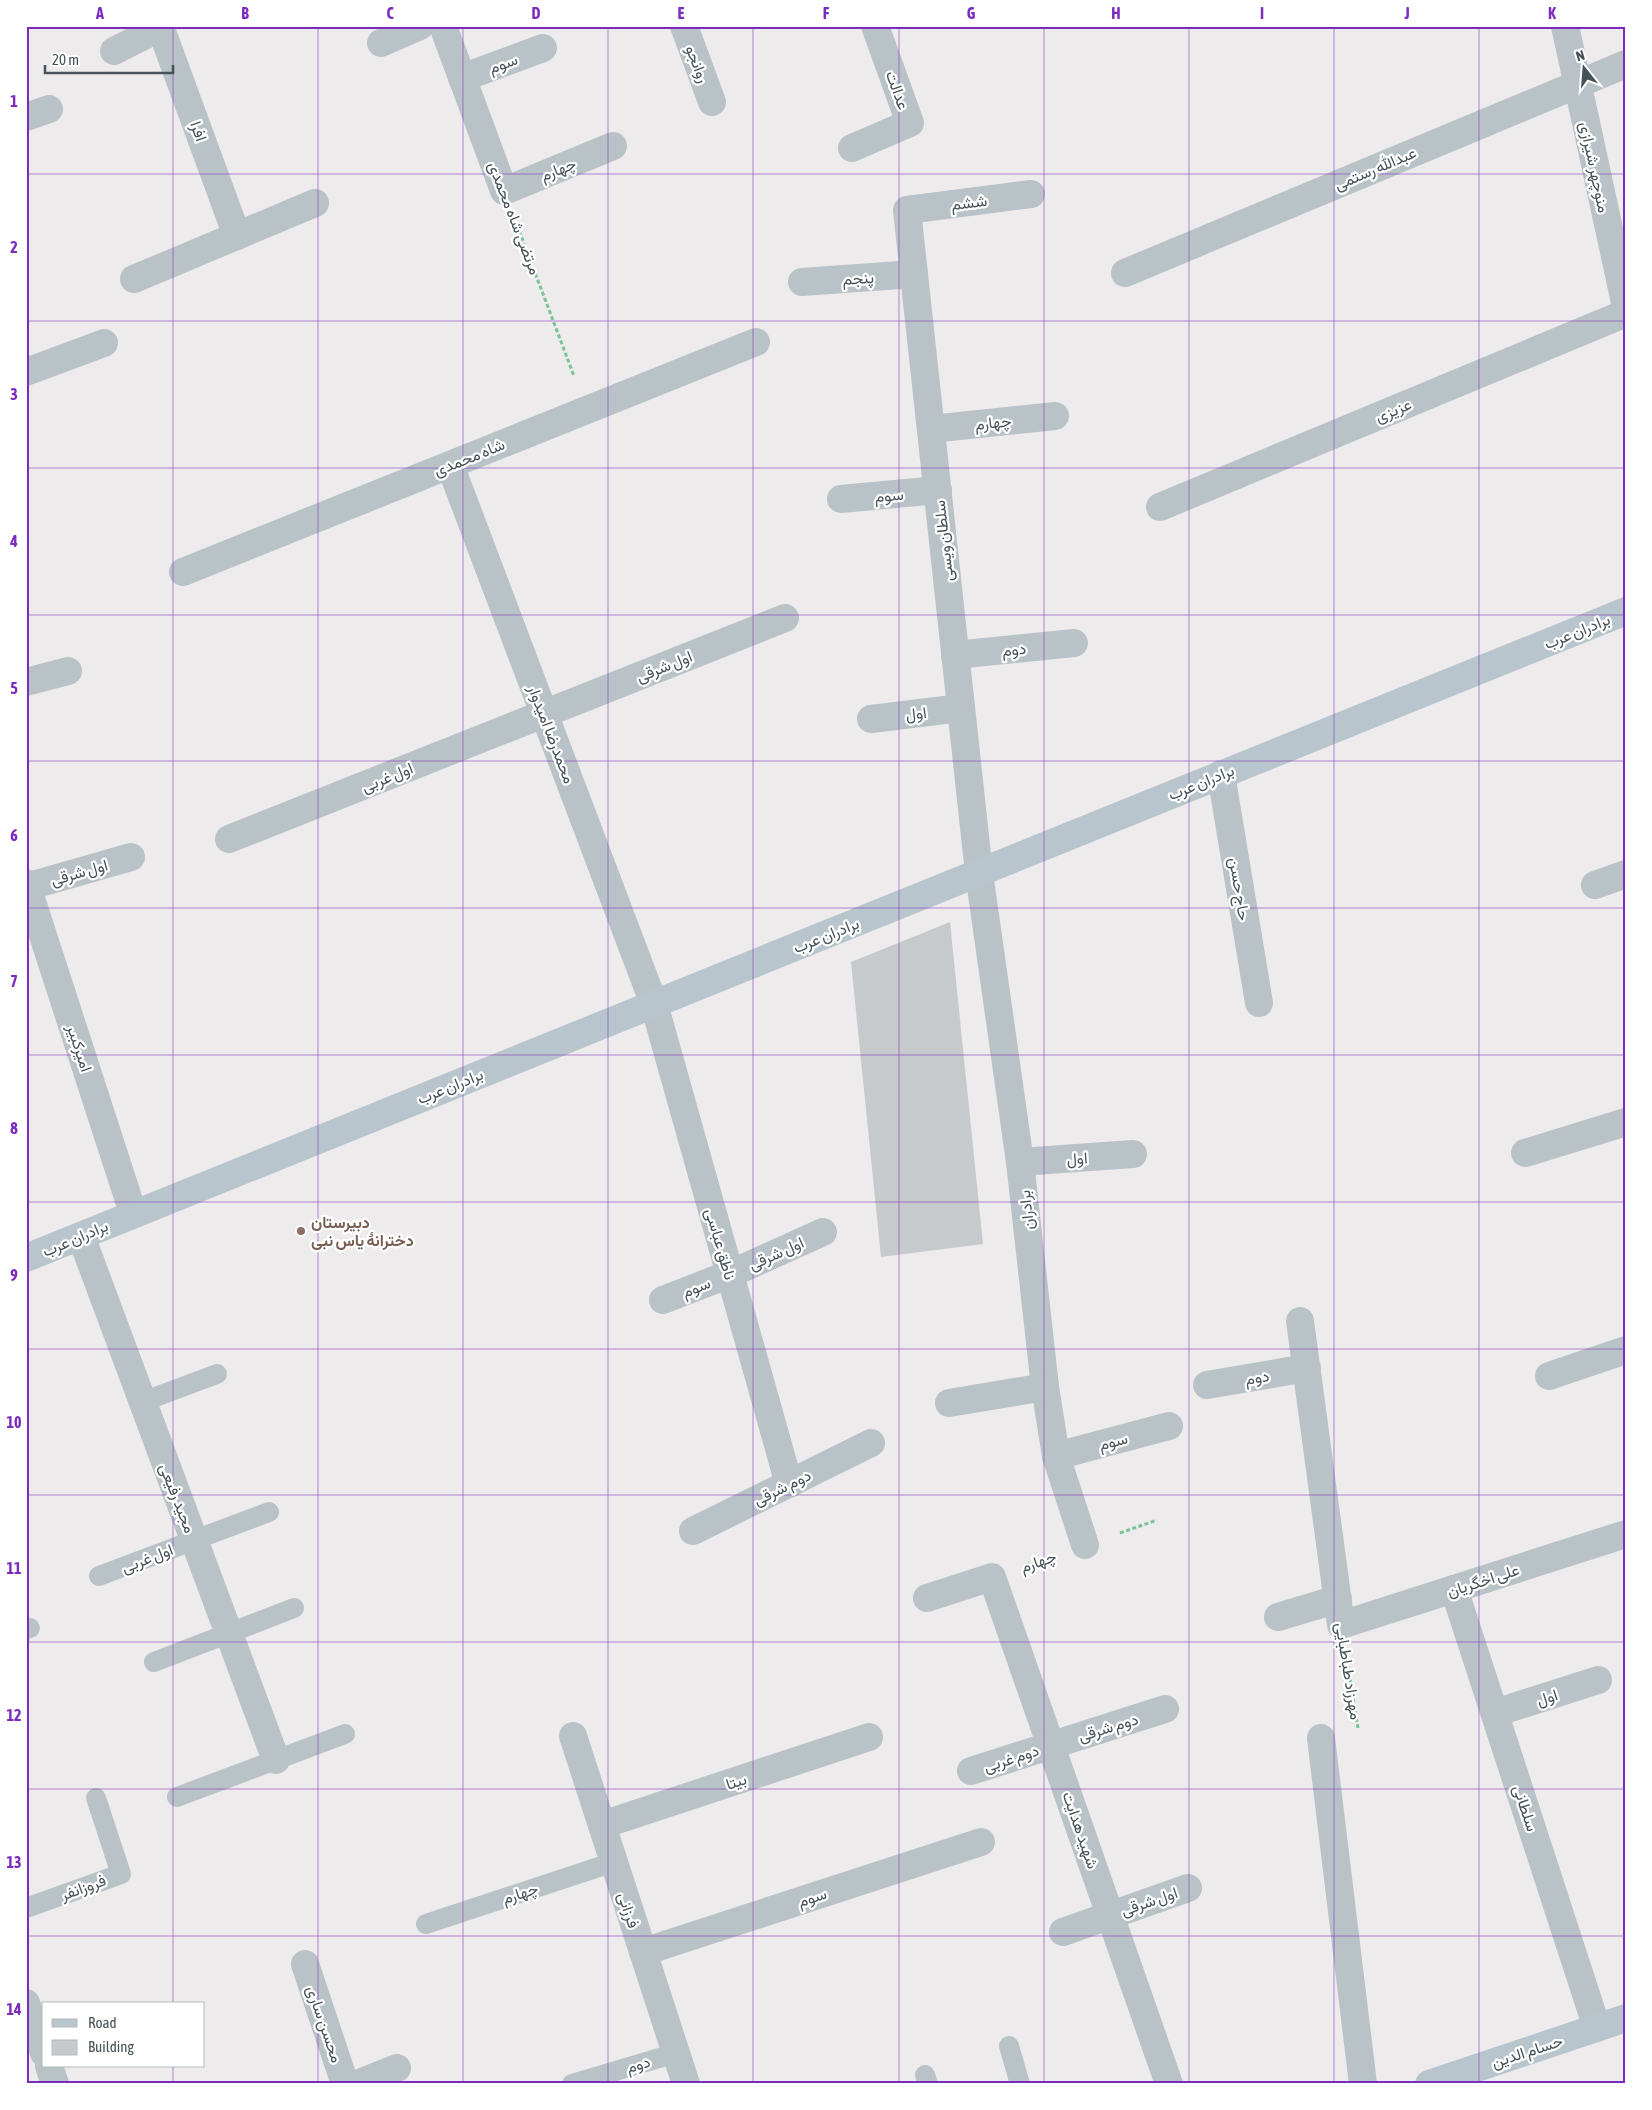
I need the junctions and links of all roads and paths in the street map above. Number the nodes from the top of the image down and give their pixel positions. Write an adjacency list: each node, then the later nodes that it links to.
1 (420, 26): 7 (street)
2 (443, 26): 11 (street, مرتضی شاه محمدی)
3 (684, 26): 13 (street, روانجو)
4 (875, 26): 15 (street, عدالت)
5 (1565, 26): 12 (street, منوچهر شیرازی)
6 (161, 27): 9 (street); 20 (street, افرا)
7 (381, 44)
8 (543, 48): 11 (street, سوم)
9 (114, 51)
10 (1626, 64): 12 (street, عبدالله رستمی)
11 (462, 78): 16 (street, مرتضی شاه محمدی)
12 (1578, 84): 21 (street, عبدالله رستمی); 25 (street, منوچهر شیرازی)
13 (712, 102)
14 (613, 146): 16 (street, چهارم)
15 (852, 148)
16 (504, 191): 30 (path, مرتضی شاه محمدی)
17 (1031, 194): 19 (street, ششم)
18 (315, 203): 20 (street)
19 (907, 210): 22 (street, سلطان ویسی)
20 (236, 236): 23 (street)
21 (1124, 273)
22 (914, 274): 24 (street, پنجم); 32 (street, سلطان ویسی)
23 (134, 279)
24 (802, 282)
25 (1626, 307)
26 (1626, 313): 36 (street, عزیزی)
27 (104, 342): 29 (street)
28 (756, 342): 30 (street, شاه محمدی)
29 (26, 372)
30 (587, 410): 33 (street, شاه محمدی)
31 (1055, 416): 32 (street, چهارم)
32 (931, 429): 34 (street, سلطان ویسی)
33 (450, 465): 37 (street, شاه محمدی); 45 (street, محمدرضا امیدوار)
34 (938, 490): 35 (street, سوم); 41 (street, سلطان ویسی)
35 (841, 499)
36 (1160, 506)
37 (183, 572)
38 (1626, 611): 47 (street, برادران عرب)
39 (785, 618): 45 (street, اول شرقی)
40 (1074, 643): 41 (street, دوم)
41 (955, 655): 44 (street, سلطان ویسی)
42 (68, 671): 43 (street)
43 (26, 682)
44 (961, 708): 46 (street, اول); 50 (street, سلطان ویسی)
45 (544, 714): 48 (street, اول غربی); 55 (street, محمدرضا امیدوار)
46 (871, 719)
47 (1221, 774): 50 (street, برادران عرب); 54 (street, حاج حسن)
48 (229, 839)
49 (131, 857): 53 (street, اول شرقی)
50 (979, 873): 55 (street, برادران عرب); 59 (street, برادران)
51 (1626, 874): 52 (street)
52 (1595, 885)
53 (27, 886): 60 (street, امیرکبیر)
54 (1259, 1003)
55 (654, 1004): 60 (street, برادران عرب); 64 (street, ناطق عباسی)
56 (1626, 1122): 57 (street)
57 (1525, 1153)
58 (1133, 1154): 59 (street, اول)
59 (1020, 1162): 72 (street, برادران)
60 (134, 1214): 62 (street, برادران عرب)
61 (823, 1232): 64 (street, اول شرقی)
62 (81, 1236): 63 (street, برادران عرب); 73 (street, مجید رفیعی)
63 (26, 1258)
64 (730, 1274): 65 (street, سوم); 78 (street, ناطق عباسی)
65 (663, 1300)
66 (1300, 1321): 68 (street, مهرزاد طباطبایی)
67 (1626, 1350): 70 (street)
68 (1306, 1368): 71 (street, دوم); 89 (street, مهرزاد طباطبایی)
69 (217, 1374): 73 (lane)
70 (1549, 1376)
71 (1207, 1386)
72 (1045, 1387): 74 (street); 77 (street, برادران)
73 (142, 1402): 82 (street, مجید رفیعی)
74 (948, 1403)
75 (1169, 1426): 77 (street, سوم)
76 (871, 1443): 78 (street, دوم شرقی)
77 (1056, 1456): 83 (street, برادران)
78 (789, 1484): 80 (street, دوم شرقی)
79 (270, 1512): 82 (lane)
80 (693, 1532)
81 (1626, 1534): 86 (street, علی اخگریان)
82 (194, 1540): 84 (lane, اول غربی); 91 (street, مجید رفیعی)
83 (1085, 1545): 85 (path, چهارم)
84 (99, 1576)
85 (992, 1577): 87 (street); 100 (street, شهید هدایت)
86 (1454, 1589): 89 (street, علی اخگریان); 95 (street, سلطانی)
87 (927, 1598)
88 (294, 1608): 91 (lane)
89 (1340, 1612): 90 (street); 99 (path, مهرزاد طباطبایی)
90 (1278, 1617)
91 (229, 1634): 92 (lane); 101 (street, مجید رفیعی)
92 (154, 1662)
93 (1598, 1680): 95 (street, اول)
94 (1165, 1709): 100 (street, دوم شرقی)
95 (1496, 1713): 117 (street, سلطانی)
96 (345, 1734): 101 (lane)
97 (573, 1736): 105 (street, فرزانی)
98 (869, 1736): 105 (street, بیتا)
99 (1321, 1738): 130 (street)
100 (1051, 1745): 102 (street, دوم غربی); 110 (street, شهید هدایت)
101 (276, 1760): 103 (lane)
102 (971, 1771)
103 (177, 1797)
104 (96, 1798): 109 (lane, فروزانفر)
105 (602, 1825): 107 (street, فرزانی)
106 (981, 1842): 113 (street, سوم)
107 (614, 1862): 111 (lane, چهارم); 113 (street, فرزانی)
108 (1188, 1888): 110 (street, اول شرقی)
109 (26, 1908)
110 (1110, 1915): 112 (street); 129 (street, شهید هدایت)
111 (426, 1924)
112 (1062, 1932)
113 (643, 1952): 120 (street, فرزانی)
114 (305, 1964): 124 (street, محسن ساری)
115 (26, 2004): 118 (street)
116 (1626, 2018): 117 (street, حسام الدین)
117 (1597, 2028): 131 (street, حسام الدین)
118 (42, 2046)
119 (1009, 2046): 128 (lane)
120 (676, 2052): 126 (lane, دوم); 127 (street, فرزانی)
121 (50, 2068): 123 (street)
122 (397, 2068): 125 (street)
123 (55, 2084)
124 (345, 2084)
125 (357, 2084)
126 (572, 2084)
127 (686, 2084)
128 (1020, 2084)
129 (1170, 2084)
130 (1363, 2084)
131 (1429, 2084)

